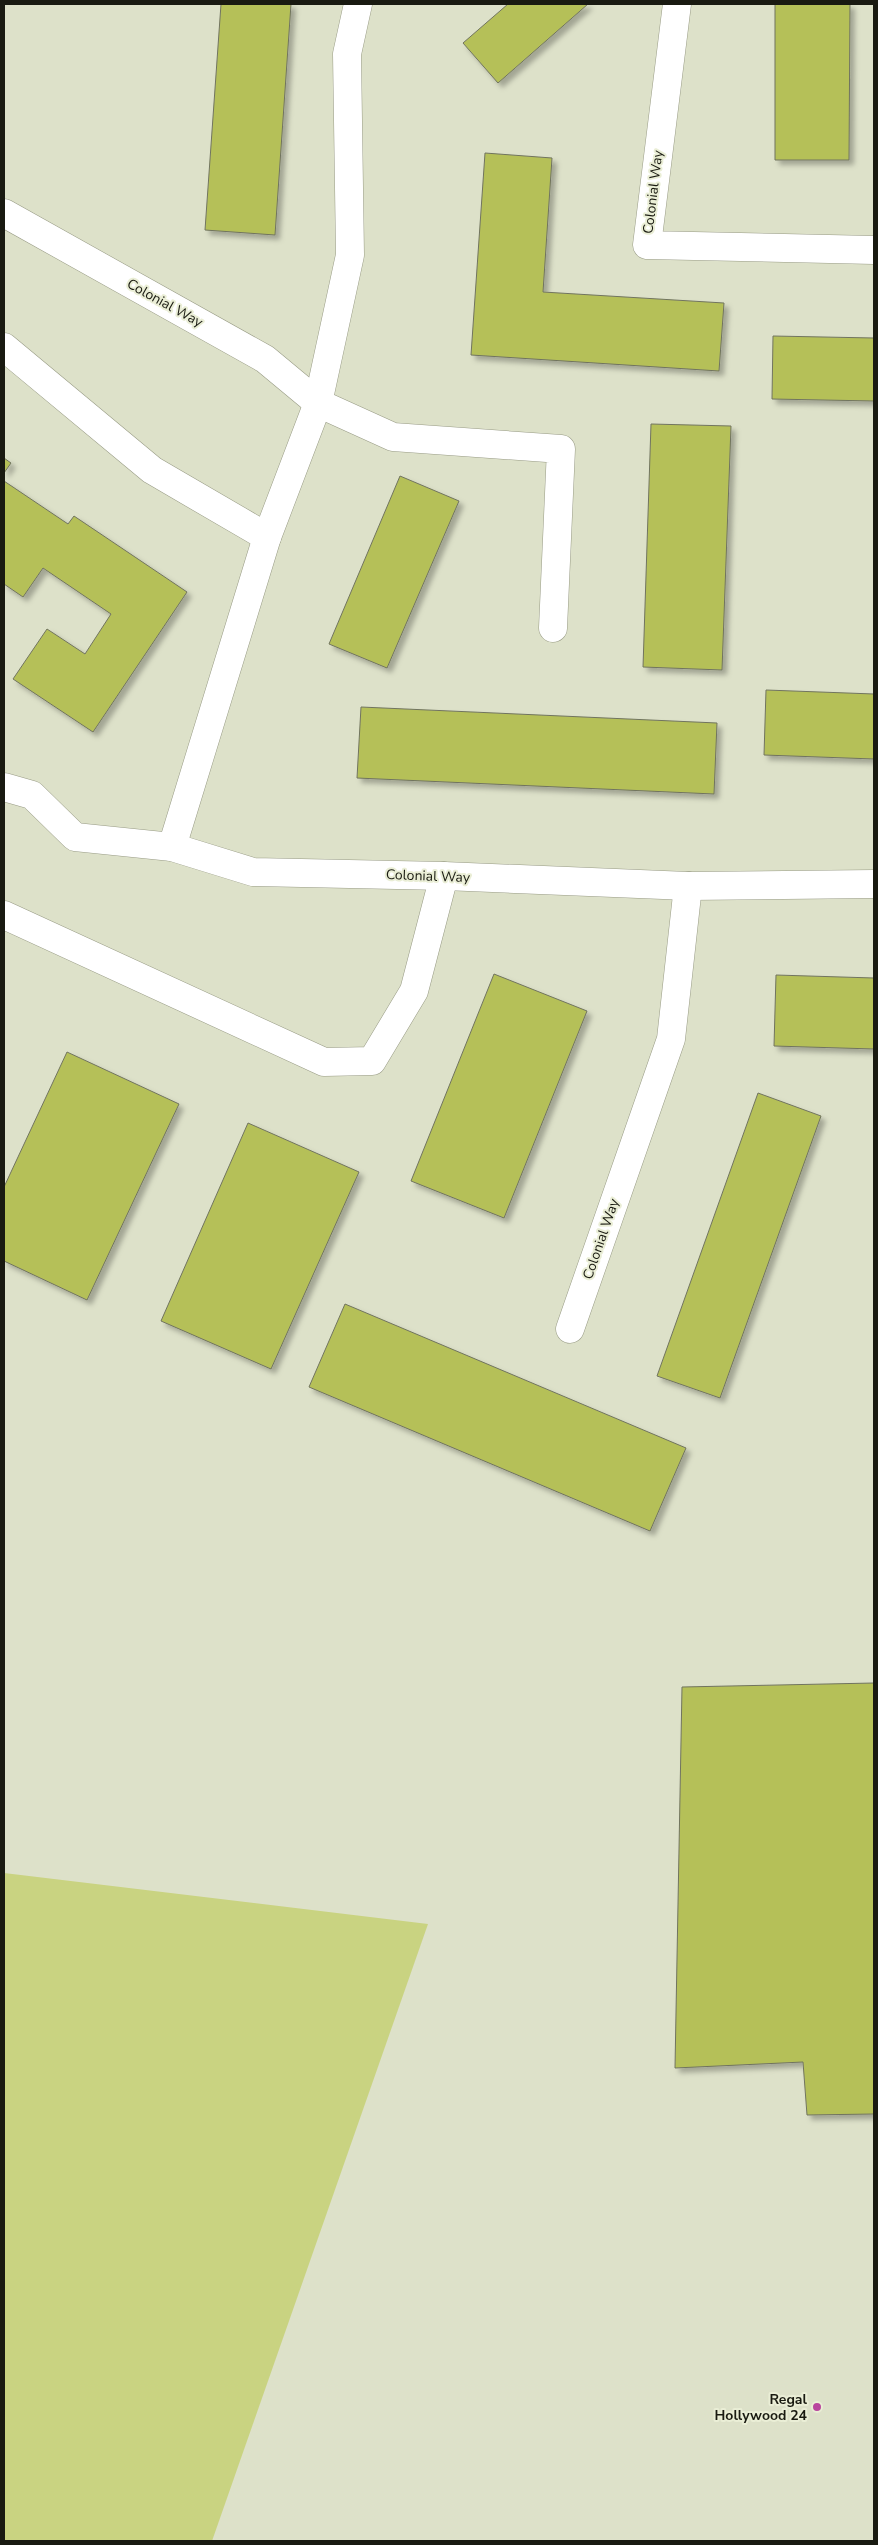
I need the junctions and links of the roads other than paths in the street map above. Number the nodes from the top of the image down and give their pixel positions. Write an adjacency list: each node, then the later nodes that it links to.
1 (358, 4): 6 (street)
2 (677, 4): 4 (street, Colonial Way)
3 (4, 213): 6 (street, Colonial Way)
4 (874, 250)
5 (4, 347): 7 (street)
6 (318, 403): 7 (street); 8 (street, Colonial Way)
7 (267, 537): 10 (street)
8 (553, 628)
9 (4, 787): 10 (street, Colonial Way)
10 (172, 847): 11 (street, Colonial Way)
11 (444, 876): 13 (street, Colonial Way); 14 (street)
12 (874, 884): 13 (street, Colonial Way)
13 (688, 886): 15 (street, Colonial Way)
14 (4, 915)
15 (570, 1329)

